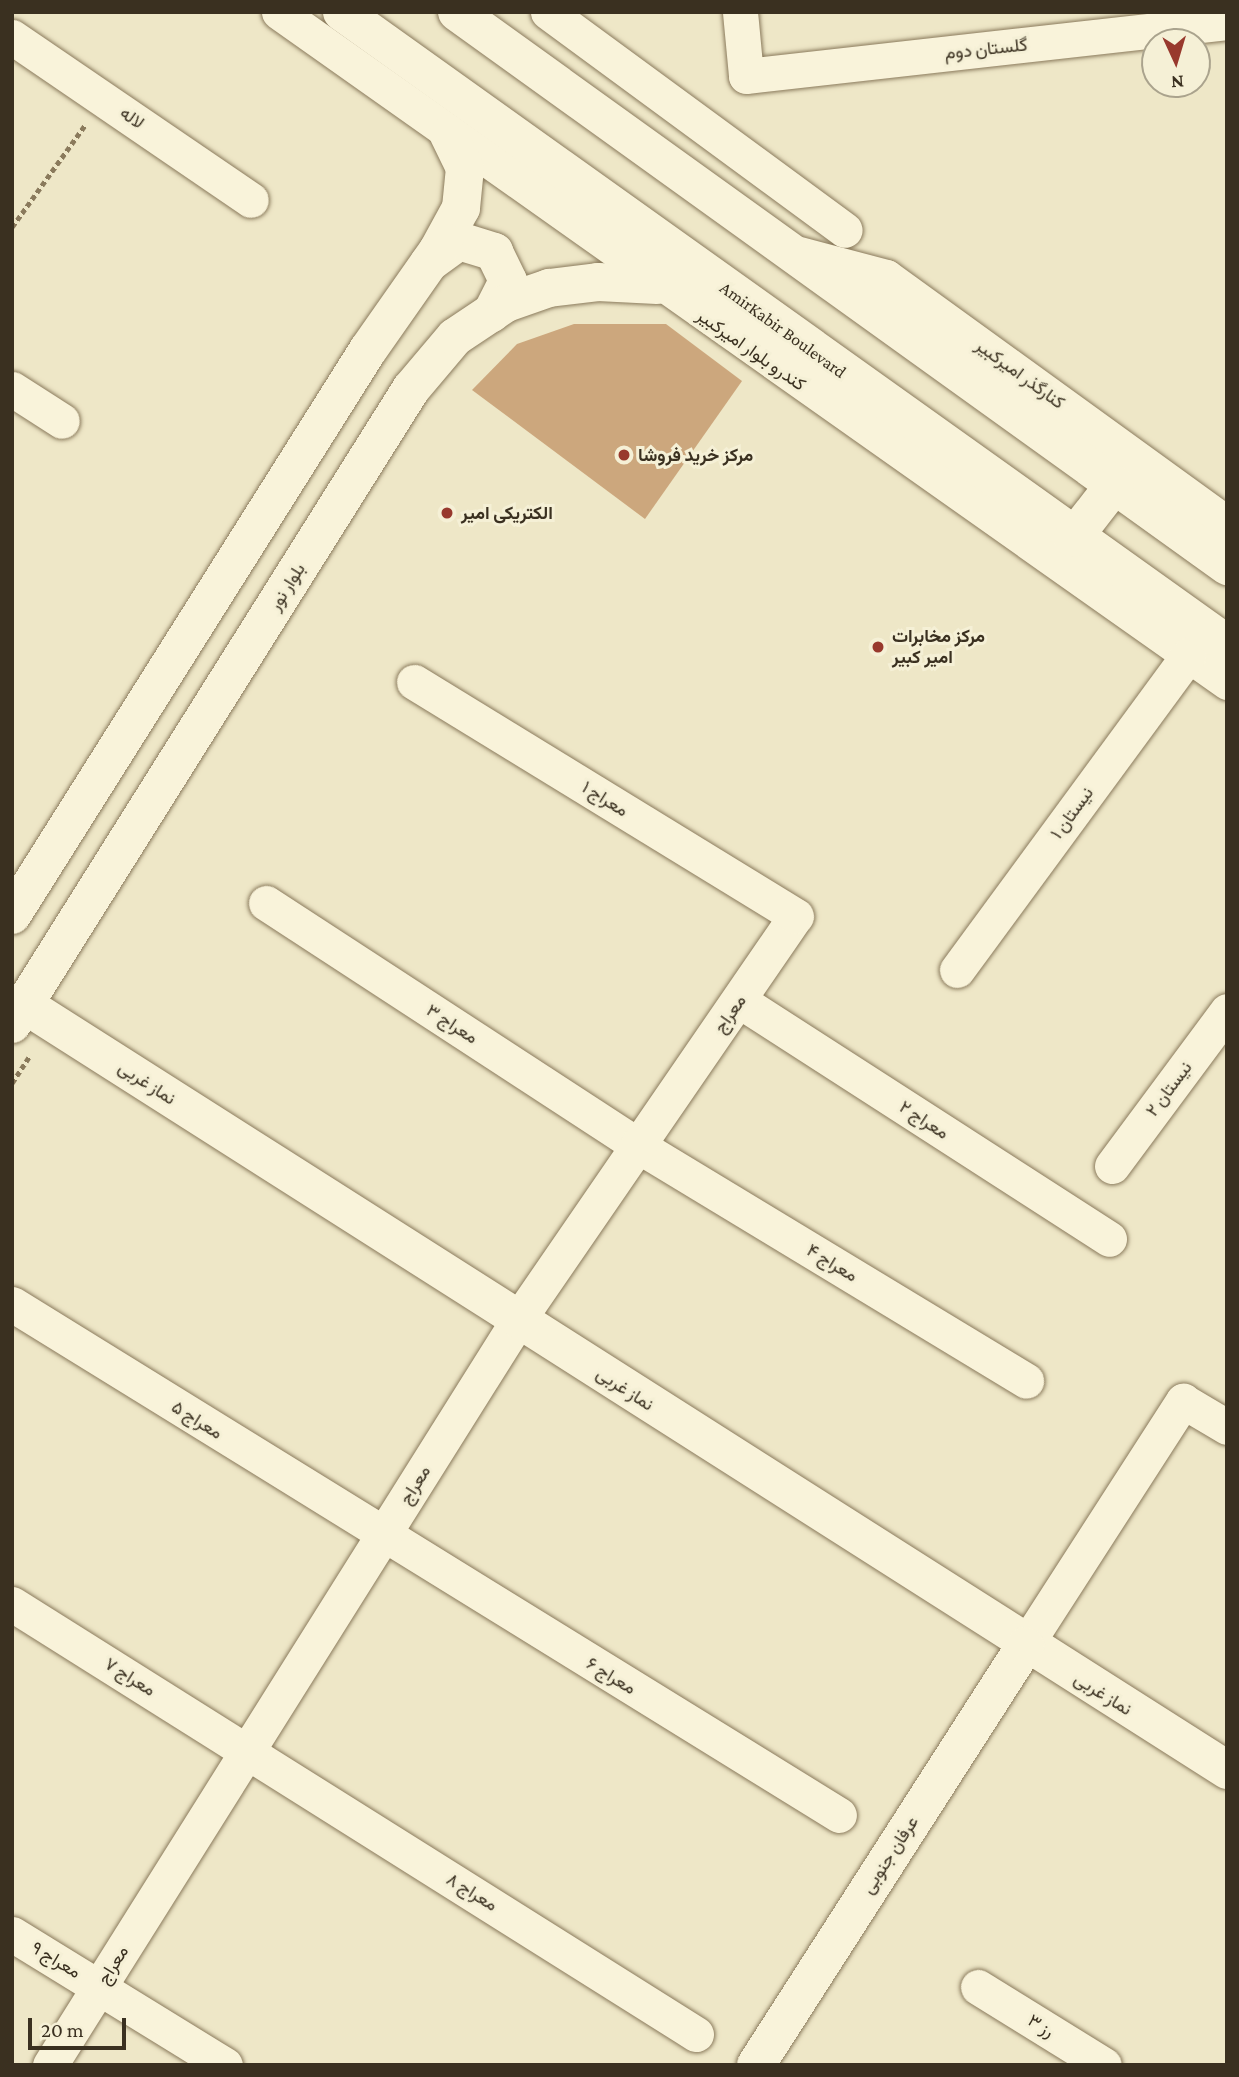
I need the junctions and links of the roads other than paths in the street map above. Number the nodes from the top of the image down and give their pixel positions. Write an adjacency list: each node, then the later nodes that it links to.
1 (279, 12): 8 (street, کندرو بلوار امیرکبیر)
2 (342, 12): 19 (street, AmirKabir Boulevard)
3 (457, 12): 11 (street)
4 (548, 12): 10 (street)
5 (740, 12): 6 (street, گلستان دوم)
6 (1227, 22)
7 (12, 37): 9 (street, لاله)
8 (449, 135): 12 (street); 13 (street, کندرو بلوار امیرکبیر)
9 (251, 200)
10 (845, 230)
11 (799, 254): 17 (street); 18 (street, کنارگذر امیرکبیر)
12 (429, 263): 14 (street); 26 (street)
13 (657, 285): 14 (street, بلوار نور); 22 (street, کندرو بلوار امیرکبیر)
14 (492, 313): 31 (street, بلوار نور)
15 (12, 388): 16 (street)
16 (62, 421)
17 (1115, 484): 19 (street); 20 (street)
18 (1227, 524)
19 (1073, 538): 21 (street, AmirKabir Boulevard)
20 (1227, 566)
21 (1227, 644)
22 (1188, 655): 24 (street, کندرو بلوار امیرکبیر); 28 (street, نیستان ۱)
23 (414, 682): 27 (street, معراج ۱)
24 (1227, 682)
25 (266, 903): 32 (street, معراج ۳)
26 (12, 915)
27 (796, 916): 29 (street, معراج)
28 (957, 970)
29 (740, 1001): 32 (street, معراج); 34 (street, معراج ۲)
30 (1227, 1011): 33 (street, نیستان ۲)
31 (18, 1014): 36 (street, نماز غربی)
32 (637, 1145): 36 (street, معراج); 37 (street, معراج ۴)
33 (1112, 1166)
34 (1109, 1239)
35 (12, 1304): 39 (street, معراج ۵)
36 (518, 1320): 39 (street, معراج); 41 (street, نماز غربی)
37 (1026, 1381)
38 (1227, 1427): 41 (street)
39 (382, 1537): 42 (street, معراج); 44 (street, معراج ۶)
40 (12, 1604): 42 (street, معراج ۷)
41 (1025, 1646): 43 (street, نماز غربی); 51 (street, عرفان جنوبی)
42 (248, 1751): 46 (street, معراج); 48 (street, معراج ۸)
43 (1227, 1770)
44 (839, 1815)
45 (12, 1934): 46 (street, معراج ۹)
46 (100, 1986): 49 (street, معراج); 50 (street, معراج ۹)
47 (978, 1987): 52 (street, رز ۳)
48 (696, 2034)
49 (50, 2065)
50 (225, 2065)
51 (755, 2065)
52 (1104, 2065)

